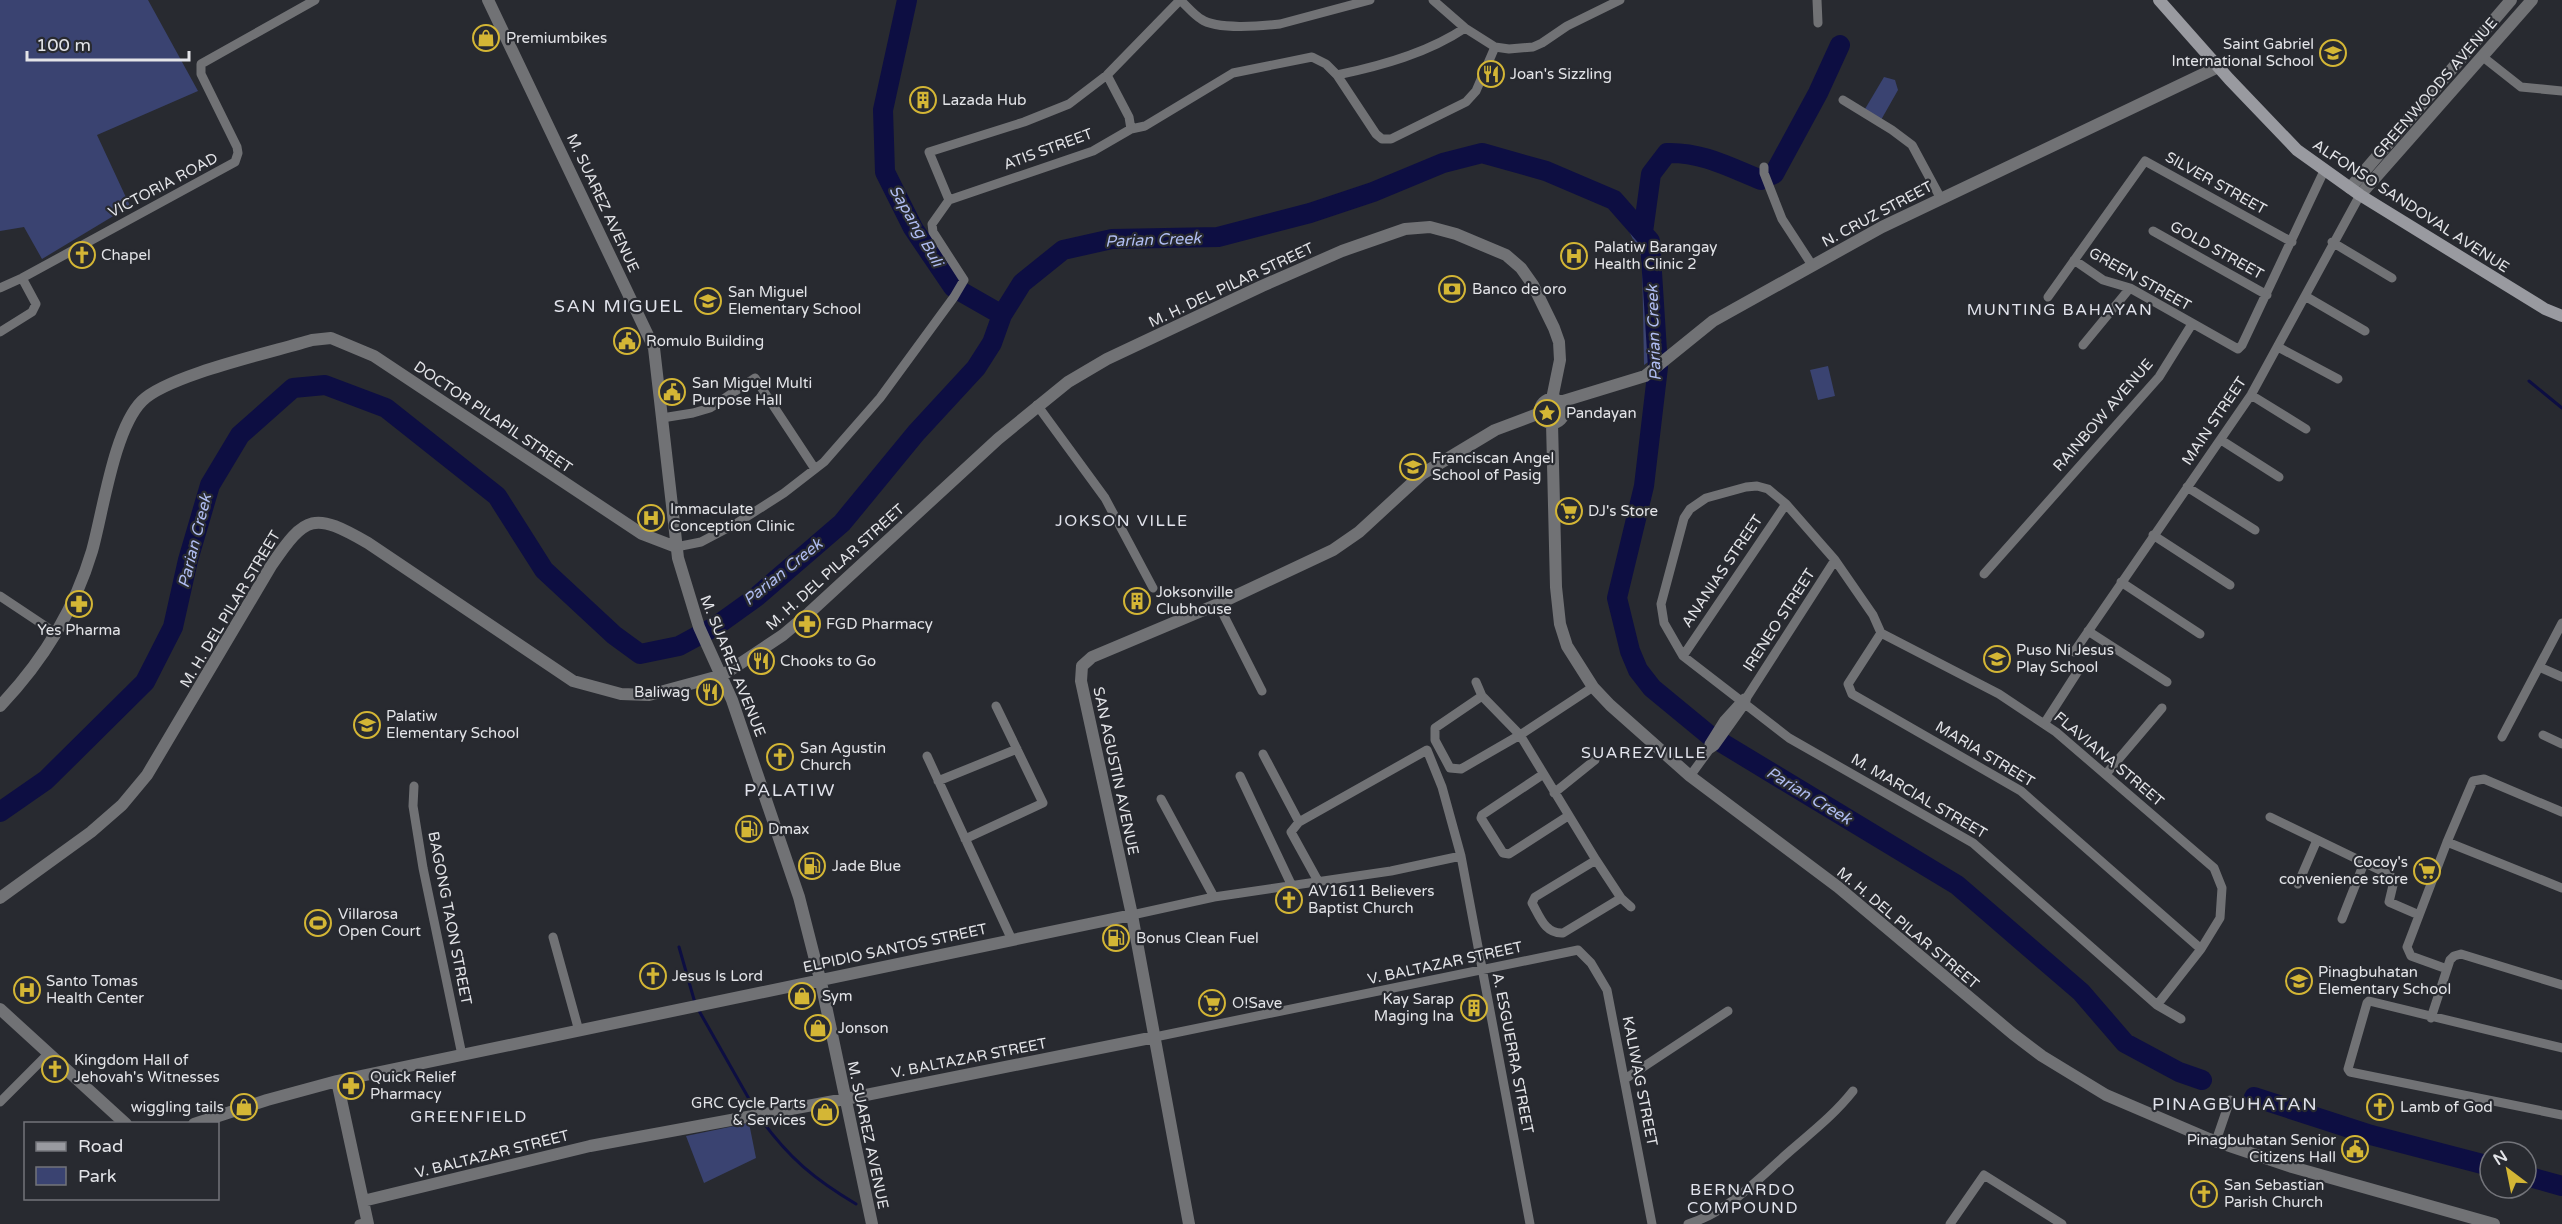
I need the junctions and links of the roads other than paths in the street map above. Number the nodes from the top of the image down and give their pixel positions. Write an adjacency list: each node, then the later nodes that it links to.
1 (315, 0): 35 (street, VICTORIA ROAD)
2 (488, 0): 53 (street, M. SUAREZ AVENUE)
3 (1180, 0): 4 (street); 18 (street)
4 (1370, 0)
5 (1432, 0): 12 (street)
6 (1620, 0): 13 (street)
7 (1817, 0): 11 (street)
8 (2511, 0): 15 (street, GREENWOODS AVENUE)
9 (2532, 0): 14 (street, GREENWOODS AVENUE)
10 (2163, 2): 16 (main road, ALFONSO SANDOVAL AVENUE)
11 (1818, 23)
12 (1466, 28): 13 (street); 19 (street)
13 (1495, 47): 19 (street)
14 (2484, 57): 17 (street, GREENWOODS AVENUE); 20 (street)
15 (2460, 58): 17 (street); 23 (street, GREENWOODS AVENUE)
16 (2218, 67): 25 (main road, ALFONSO SANDOVAL AVENUE); 28 (street, N. CRUZ STREET)
17 (2472, 69): 24 (street, GREENWOODS AVENUE)
18 (1107, 75): 22 (street); 29 (street)
19 (1337, 75): 22 (street, ATIS STREET)
20 (2562, 91)
21 (1844, 100): 28 (street)
22 (1131, 129): 29 (street, ATIS STREET)
23 (2388, 142): 24 (street); 27 (street, GREENWOODS AVENUE)
24 (2400, 151): 27 (street, GREENWOODS AVENUE)
25 (2324, 171): 27 (main road, ALFONSO SANDOVAL AVENUE); 31 (street)
26 (1765, 173): 34 (street)
27 (2355, 192): 32 (street, MAIN STREET); 42 (main road, ALFONSO SANDOVAL AVENUE)
28 (1941, 198): 34 (street, N. CRUZ STREET)
29 (949, 200): 57 (street)
30 (2153, 231): 39 (street, GOLD STREET)
31 (2292, 242): 33 (street, SILVER STREET); 39 (street)
32 (2332, 242): 36 (street); 40 (street, MAIN STREET)
33 (2074, 260): 38 (street, GREEN STREET); 41 (street, SILVER STREET)
34 (1812, 265): 50 (street, N. CRUZ STREET)
35 (22, 278): 37 (street); 45 (street)
36 (2392, 278)
37 (0, 288)
38 (2130, 288): 43 (street, GREEN STREET); 46 (street)
39 (2267, 295): 43 (street)
40 (2305, 296): 44 (street); 47 (street, MAIN STREET)
41 (2048, 297)
42 (2562, 316)
43 (2192, 324): 65 (street, RAINBOW AVENUE)
44 (2365, 331)
45 (0, 332)
46 (2083, 345)
47 (2278, 347): 48 (street); 49 (street, MAIN STREET)
48 (2338, 379)
49 (2251, 395): 55 (street); 56 (street, MAIN STREET)
50 (1556, 401): 51 (street, M. H. DEL PILAR STREET); 52 (street); 54 (street)
51 (1037, 405): 68 (street); 80 (street, M. H. DEL PILAR STREET)
52 (1540, 413): 54 (street); 70 (street, SAN AGUSTIN AVENUE)
53 (662, 418): 57 (street); 63 (street, M. SUAREZ AVENUE)
54 (1552, 423): 84 (street, M. H. DEL PILAR STREET)
55 (2306, 429)
56 (2221, 440): 58 (street); 59 (street, MAIN STREET)
57 (815, 469): 63 (street)
58 (2279, 477)
59 (2187, 487): 61 (street); 62 (street, MAIN STREET)
60 (1786, 504): 64 (street); 77 (street, ANANIAS STREET); 77 (street)
61 (2255, 530)
62 (2153, 536): 66 (street, MAIN STREET); 67 (street)
63 (676, 547): 74 (street, DOCTOR PILAPIL STREET); 80 (street, M. SUAREZ AVENUE)
64 (1835, 560): 73 (street); 87 (street, IRENEO STREET)
65 (1984, 574)
66 (2121, 582): 72 (street, MAIN STREET); 75 (street)
67 (2230, 585)
68 (1153, 588)
69 (0, 596): 74 (street)
70 (1218, 604): 85 (street); 126 (street, SAN AGUSTIN AVENUE)
71 (2562, 623): 78 (street)
72 (2088, 631): 76 (street, MAIN STREET); 82 (street)
73 (1881, 633): 91 (street, FLAVIANA STREET); 131 (street, MARIA STREET)
74 (57, 634): 88 (street, DOCTOR PILAPIL STREET)
75 (2200, 634)
76 (2074, 652)
77 (1683, 656): 87 (street, M. MARCIAL STREET)
78 (2539, 667): 81 (street); 94 (street)
79 (2080, 668): 91 (street)
80 (723, 675): 124 (street, M. H. DEL PILAR STREET); 135 (street, M. SUAREZ AVENUE)
81 (2562, 677)
82 (2167, 681)
83 (1476, 682): 86 (street)
84 (1593, 687): 92 (street); 103 (street, M. H. DEL PILAR STREET)
85 (1262, 691)
86 (1482, 696): 92 (street); 92 (street)
87 (1743, 701): 103 (street, IRENEO STREET); 137 (street, M. MARCIAL STREET)
88 (0, 706)
89 (996, 706): 96 (street)
90 (2162, 708): 100 (street)
91 (2044, 724): 100 (street, FLAVIANA STREET)
92 (1520, 735): 101 (street)
93 (2543, 735): 95 (street)
94 (2502, 737)
95 (2562, 744)
96 (1017, 749): 104 (street); 112 (street)
97 (1263, 754): 111 (street)
98 (927, 756): 104 (street)
99 (1595, 760): 106 (street)
100 (2106, 774): 131 (street, FLAVIANA STREET)
101 (1542, 775): 106 (street); 109 (street)
102 (1240, 776): 119 (street)
103 (1690, 776): 156 (street, M. H. DEL PILAR STREET)
104 (938, 781): 112 (street)
105 (414, 786): 146 (street, BAGONG TAON STREET)
106 (1554, 793): 109 (street)
107 (1161, 799): 122 (street)
108 (2562, 812): 114 (street)
109 (1569, 816): 116 (street)
110 (2270, 817): 113 (street)
111 (1299, 822): 115 (street, A. ESGUERRA STREET); 118 (street)
112 (965, 839): 130 (street)
113 (2317, 840): 117 (street); 120 (street)
114 (2447, 842): 121 (street); 127 (street)
115 (1461, 856): 118 (street, ELPIDIO SANTOS STREET); 134 (street, A. ESGUERRA STREET)
116 (1596, 860): 123 (street); 123 (street)
117 (2364, 863): 127 (street); 128 (street)
118 (1318, 881): 119 (street, ELPIDIO SANTOS STREET)
119 (1291, 884): 122 (street, ELPIDIO SANTOS STREET)
120 (2298, 884)
121 (2562, 888)
122 (1214, 897): 126 (street, ELPIDIO SANTOS STREET)
123 (1621, 897): 125 (street)
124 (0, 898)
125 (1632, 907)
126 (1132, 915): 130 (street, ELPIDIO SANTOS STREET); 143 (street, SAN AGUSTIN AVENUE)
127 (2419, 915): 133 (street)
128 (2342, 919)
129 (553, 937): 142 (street)
130 (1012, 940): 135 (street, ELPIDIO SANTOS STREET)
131 (2200, 949): 137 (street, FLAVIANA STREET)
132 (1582, 952): 134 (street, V. BALTAZAR STREET); 147 (street, KALIWAG STREET)
133 (2447, 969): 136 (street); 140 (street)
134 (1482, 971): 143 (street, V. BALTAZAR STREET); 161 (street, A. ESGUERRA STREET)
135 (820, 979): 142 (street, ELPIDIO SANTOS STREET); 150 (street, M. SUAREZ AVENUE)
136 (2562, 985)
137 (2157, 1005): 141 (street, M. MARCIAL STREET)
138 (0, 1009): 145 (street)
139 (1728, 1011): 147 (street)
140 (2431, 1018): 144 (street); 153 (street)
141 (2181, 1019)
142 (579, 1031): 146 (street, ELPIDIO SANTOS STREET)
143 (1155, 1036): 150 (street, V. BALTAZAR STREET); 160 (street, SAN AGUSTIN AVENUE)
144 (2562, 1048)
145 (48, 1054): 152 (street); 154 (street)
146 (462, 1055): 148 (street, ELPIDIO SANTOS STREET)
147 (1625, 1079): 162 (street, KALIWAG STREET)
148 (337, 1081): 155 (street, ELPIDIO SANTOS STREET); 157 (street)
149 (1853, 1091): 163 (street)
150 (845, 1099): 157 (street, V. BALTAZAR STREET); 159 (street, M. SUAREZ AVENUE)
151 (2230, 1100): 156 (street)
152 (0, 1102)
153 (2562, 1115)
154 (124, 1122)
155 (200, 1122)
156 (2216, 1141): 166 (street, M. H. DEL PILAR STREET)
157 (363, 1201): 158 (street)
158 (365, 1223)
159 (872, 1224)
160 (1189, 1224)
161 (1530, 1224)
162 (1652, 1224)
163 (1688, 1224)
164 (1950, 1224): 165 (street)
165 (2062, 1224)
166 (2494, 1224)

